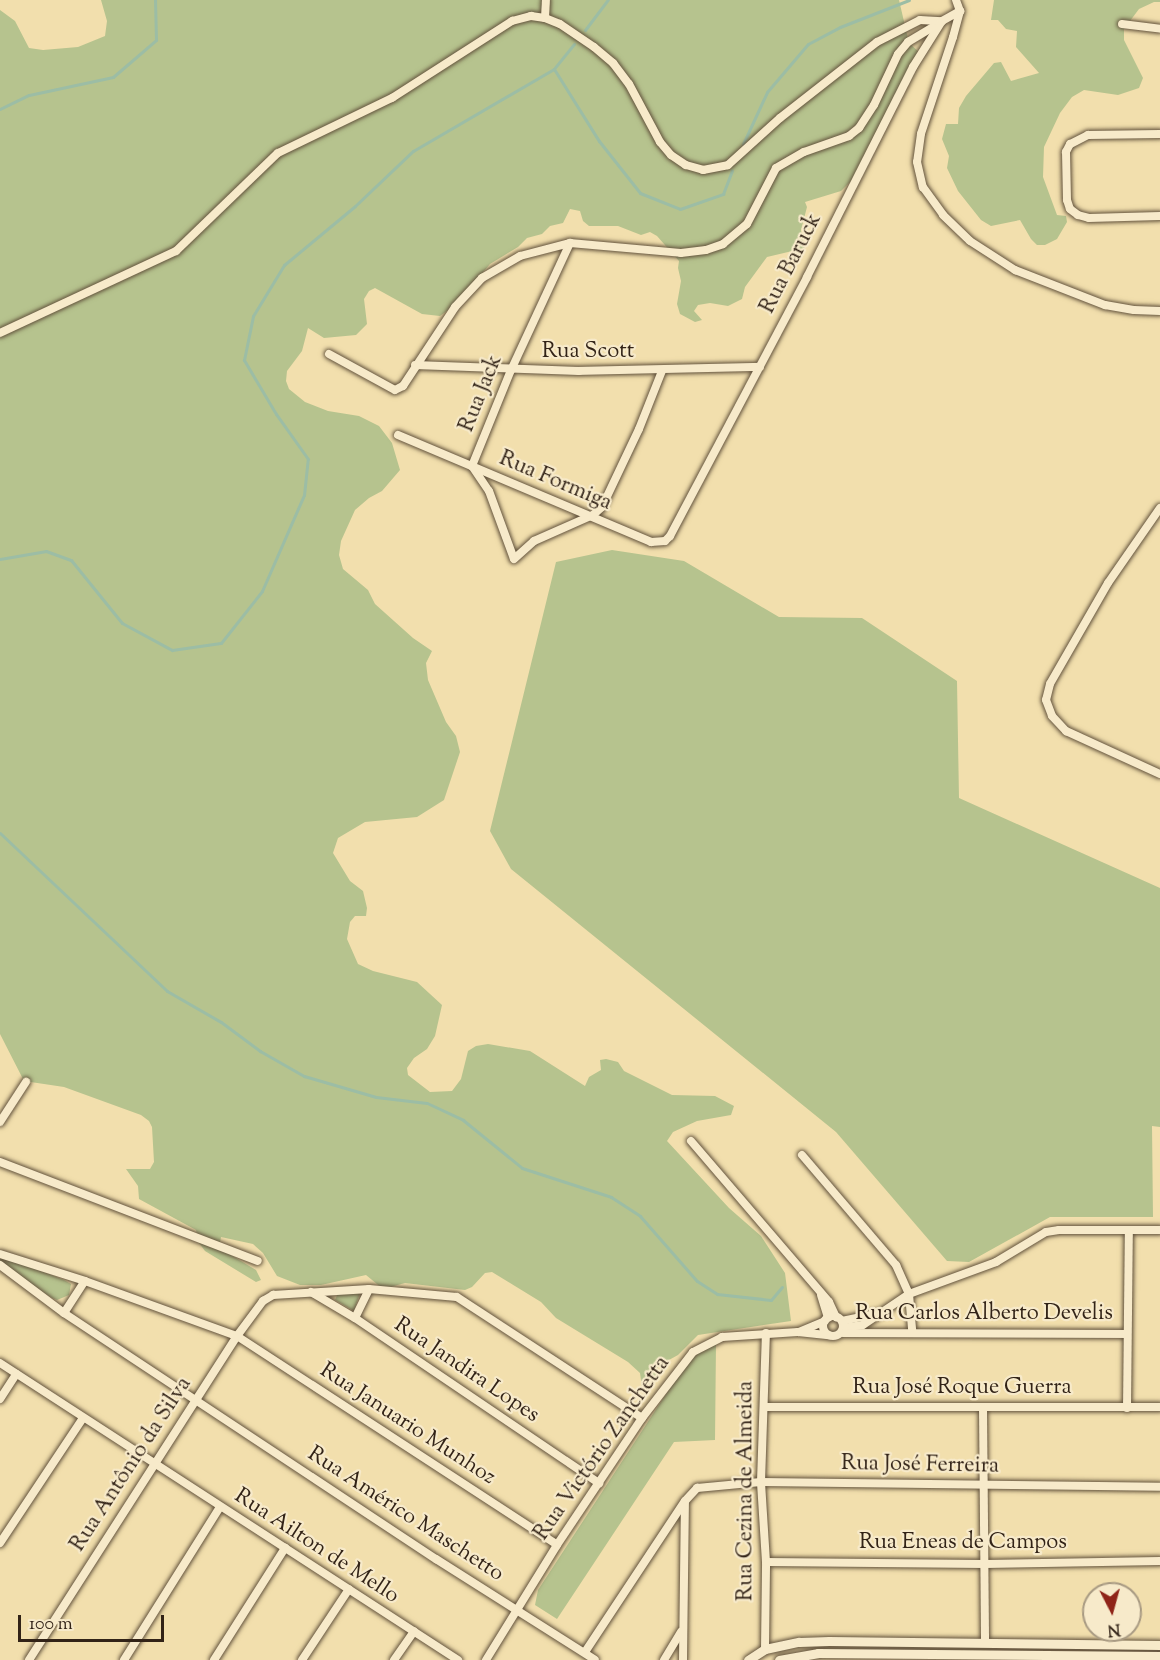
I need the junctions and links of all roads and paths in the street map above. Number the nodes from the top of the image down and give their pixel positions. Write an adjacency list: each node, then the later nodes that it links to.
1 (546, 0): 4 (street)
2 (957, 0): 3 (street)
3 (960, 11): 5 (street, Rua Baruck); 11 (street)
4 (545, 18): 5 (street); 12 (street)
5 (942, 21): 10 (street); 15 (street, Rua Baruck)
6 (1122, 24): 7 (street)
7 (1160, 29)
8 (1160, 134): 9 (street)
9 (1160, 216)
10 (570, 243): 14 (street); 16 (street, Rua Jack)
11 (1160, 311)
12 (0, 333)
13 (329, 354): 14 (street)
14 (415, 365): 16 (street, Rua Scott)
15 (759, 367): 17 (street, Rua Scott); 22 (street, Rua Baruck)
16 (511, 370): 17 (street, Rua Scott); 19 (street, Rua Jack)
17 (662, 371): 21 (street)
18 (398, 435): 19 (street, Rua Formiga)
19 (472, 466): 21 (street, Rua Formiga); 21 (street, Rua Jack)
20 (1160, 508): 23 (street)
21 (590, 516): 22 (street, Rua Formiga)
22 (665, 541)
23 (1160, 774)
24 (26, 1082): 25 (street)
25 (0, 1122)
26 (691, 1141): 40 (street)
27 (802, 1155): 37 (street)
28 (0, 1162): 32 (street)
29 (1160, 1230): 30 (street)
30 (1129, 1231): 37 (street); 44 (street)
31 (0, 1254): 34 (street, Rua Januario Munhoz)
32 (258, 1261)
33 (0, 1265): 38 (street, Rua Américo Maschetto)
34 (85, 1281): 38 (street); 46 (street, Rua Januario Munhoz)
35 (369, 1289): 36 (street); 39 (street); 56 (street)
36 (311, 1292): 39 (street, Rua Jandira Lopes); 46 (street, Rua Antônio da Silva)
37 (909, 1294): 40 (street); 42 (street)
38 (64, 1313): 50 (street, Rua Américo Maschetto)
39 (355, 1318): 59 (street, Rua Jandira Lopes)
40 (836, 1323): 41 (street, Rua Carlos Alberto Develis); 42 (street, Rua Carlos Alberto Develis); 45 (street, Rua Carlos Alberto Develis); 45 (street)
41 (798, 1332): 43 (street, Rua Victório Zanchetta); 45 (street, Rua Carlos Alberto Develis)
42 (912, 1332): 44 (street, Rua Carlos Alberto Develis)
43 (766, 1333): 51 (street, Rua Cezina de Almeida); 56 (street, Rua Victório Zanchetta)
44 (1126, 1334): 54 (street)
45 (828, 1335)
46 (237, 1336): 50 (street, Rua Antônio da Silva); 65 (street, Rua Januario Munhoz)
47 (0, 1363): 48 (street, Rua Ailton de Mello)
48 (16, 1374): 49 (street); 55 (street, Rua Ailton de Mello)
49 (0, 1399)
50 (195, 1399): 57 (street, Rua Antônio da Silva); 71 (street, Rua Américo Maschetto)
51 (764, 1407): 53 (street, Rua José Roque Guerra); 58 (street, Rua Cezina de Almeida)
52 (1160, 1407): 54 (street, Rua José Roque Guerra)
53 (983, 1408): 54 (street, Rua José Roque Guerra); 60 (street)
54 (1127, 1408)
55 (83, 1418): 57 (street, Rua Ailton de Mello); 64 (street)
56 (642, 1418): 59 (street, Rua Victório Zanchetta)
57 (155, 1462): 63 (street, Rua Ailton de Mello); 80 (street, Rua Antônio da Silva)
58 (761, 1482): 60 (street, Rua José Ferreira); 62 (street, Rua José Ferreira); 68 (street, Rua Cezina de Almeida)
59 (599, 1483): 65 (street, Rua Victório Zanchetta)
60 (986, 1486): 61 (street, Rua José Ferreira); 69 (street)
61 (1160, 1486)
62 (685, 1501): 73 (street); 77 (street)
63 (220, 1507): 66 (street, Rua Ailton de Mello); 81 (street)
64 (0, 1543)
65 (557, 1545): 71 (street, Rua Victório Zanchetta)
66 (285, 1548): 70 (street, Rua Ailton de Mello); 82 (street)
67 (1160, 1561): 69 (street, Rua Eneas de Campos)
68 (766, 1562): 69 (street, Rua Eneas de Campos); 76 (street, Rua Cezina de Almeida)
69 (986, 1564): 74 (street)
70 (349, 1589): 72 (street, Rua Ailton de Mello); 83 (street)
71 (517, 1609): 77 (street, Rua Américo Maschetto); 86 (street, Rua Victório Zanchetta)
72 (414, 1630): 84 (street); 85 (street, Rua Ailton de Mello)
73 (682, 1631): 88 (street); 89 (street)
74 (985, 1642): 75 (street); 76 (street)
75 (1160, 1645)
76 (765, 1649): 90 (street)
77 (585, 1652): 87 (street, Rua Américo Maschetto)
78 (1160, 1656): 79 (street)
79 (960, 1657): 91 (street)
80 (29, 1660)
81 (124, 1660)
82 (214, 1660)
83 (302, 1660)
84 (394, 1660)
85 (458, 1660)
86 (486, 1660)
87 (595, 1660)
88 (664, 1660)
89 (683, 1660)
90 (748, 1660)
91 (779, 1660)

